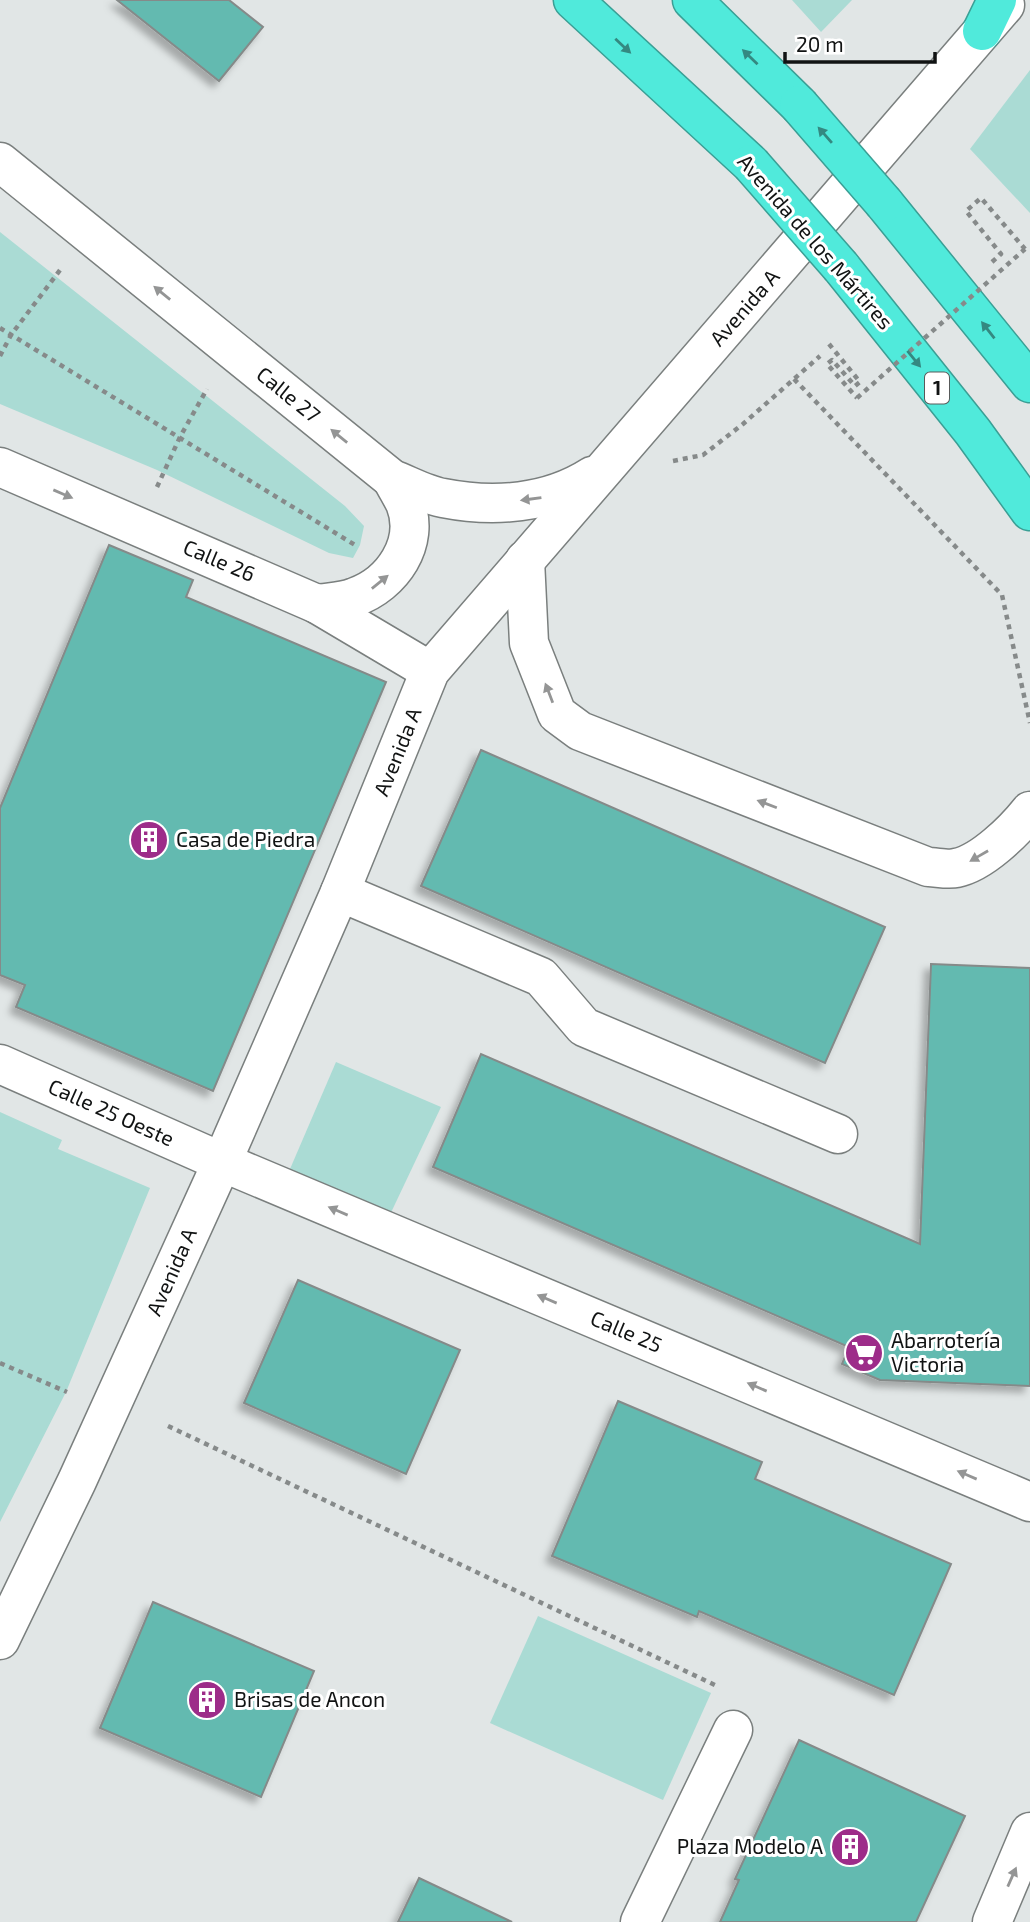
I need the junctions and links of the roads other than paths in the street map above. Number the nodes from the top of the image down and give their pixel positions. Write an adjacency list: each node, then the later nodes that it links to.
1 (573, 0): 10 (highway, Avenida de los Mártires / 1, one-way to 10, bridge)
2 (692, 0): 6 (highway, one-way to 2, bridge)
3 (1010, 0): 4 (street, Avenida A)
4 (990, 15): 7 (street, Avenida A)
5 (0, 162): 9 (street, Calle 27, one-way to 5)
6 (1030, 383)
7 (614, 461): 9 (street, Calle 27, one-way to 9); 11 (street, Avenida A)
8 (0, 467): 12 (street, Calle 26, one-way to 12)
9 (392, 479): 12 (street, one-way to 9)
10 (1030, 511)
11 (525, 560): 13 (street, Avenida A); 14 (street, one-way to 11)
12 (317, 604): 13 (street, Calle 26)
13 (430, 671): 15 (street, Avenida A)
14 (1030, 811)
15 (340, 892): 17 (street); 18 (street, Avenida A)
16 (0, 1064): 18 (street, Calle 25 Oeste)
17 (838, 1133)
18 (222, 1161): 19 (street, Calle 25, one-way to 18); 20 (street, Avenida A)
19 (1030, 1502)
20 (0, 1640)
21 (733, 1730): 23 (street)
22 (1030, 1832): 24 (street, one-way to 22)
23 (640, 1922)
24 (992, 1922)

